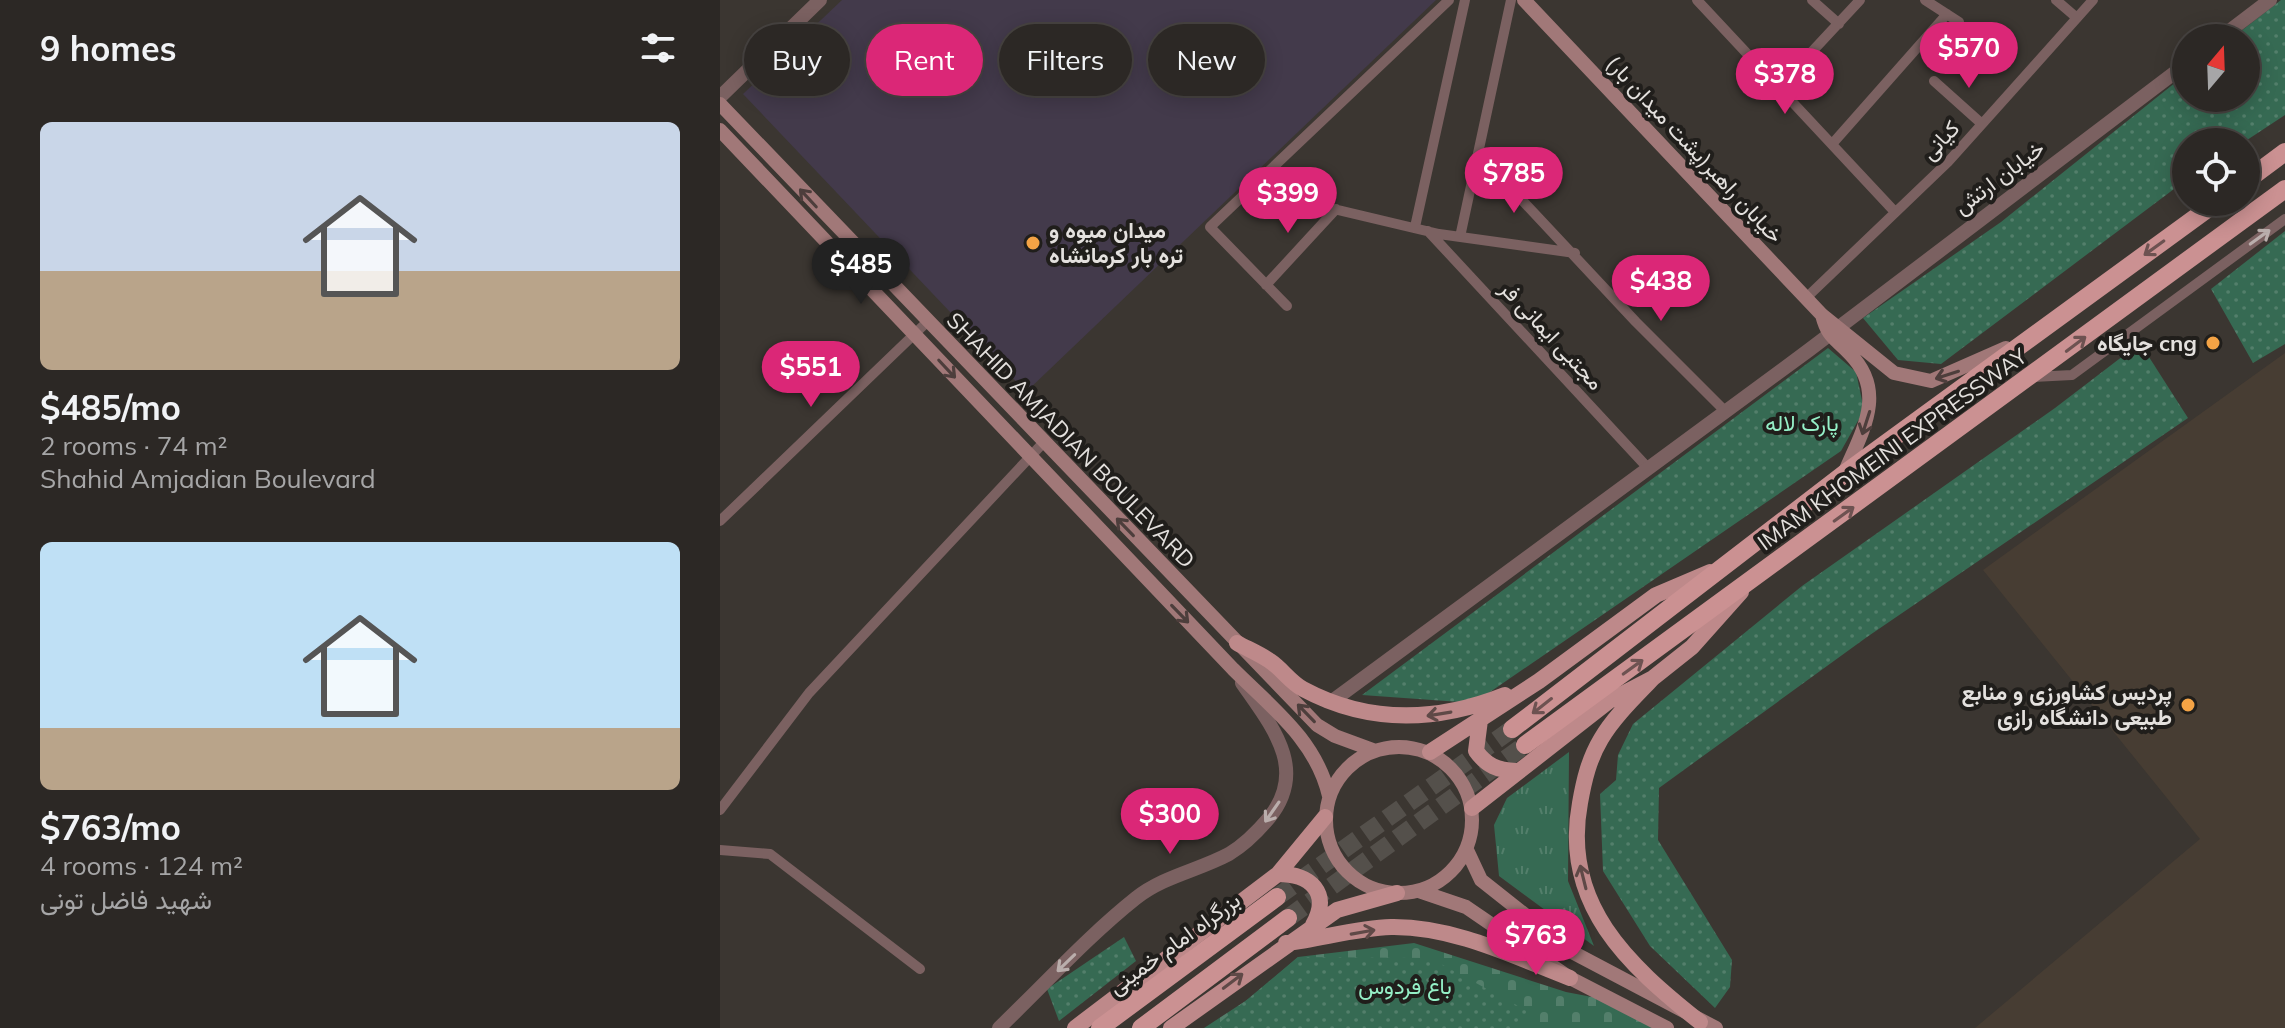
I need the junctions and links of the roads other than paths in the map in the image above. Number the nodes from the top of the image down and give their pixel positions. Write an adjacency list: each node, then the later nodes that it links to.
1 (820, 0): 21 (street)
2 (1449, 0): 29 (street)
3 (1465, 0): 35 (street)
4 (1511, 0): 27 (street)
5 (1524, 0): 40 (main road, خیابان راهبر(پشت میدان بار))
6 (1697, 0): 20 (street)
7 (1812, 0): 16 (street)
8 (1860, 0): 16 (street)
9 (1925, 0): 13 (street)
10 (2056, 0): 14 (street)
11 (2093, 0): 14 (street, کیانی)
12 (2270, 0): 17 (street)
13 (1947, 14): 15 (street); 25 (street)
14 (2077, 18): 23 (street, کیانی)
15 (1959, 22)
16 (1839, 24): 20 (street)
17 (2238, 24)
18 (2172, 75): 43 (street, خیابان ارتش)
19 (1934, 81): 23 (street)
20 (1780, 86): 25 (street)
21 (720, 97)
22 (720, 104): 42 (main road, SHAHID AMJADIAN BOULEVARD, one-way to 22)
23 (1982, 124): 32 (street, کیانی)
24 (720, 130): 45 (main road, SHAHID AMJADIAN BOULEVARD)
25 (1833, 143): 32 (street)
26 (2285, 152): 28 (highway)
27 (1478, 153): 37 (street); 38 (street)
28 (2260, 171)
29 (1249, 189): 31 (street); 39 (street)
30 (2285, 189): 46 (highway, IMAM KHOMEINI EXPRESSWAY, one-way to 30)
31 (1336, 209): 35 (street); 39 (street)
32 (1895, 212): 40 (street, کیانی)
33 (2198, 216): 44 (highway, IMAM KHOMEINI EXPRESSWAY, one-way to 44)
34 (2285, 219): 46 (street, one-way to 34)
35 (1415, 227): 36 (street)
36 (1428, 231): 37 (street); 50 (street, مجتبی ایمانی فر)
37 (1460, 237): 38 (street)
38 (1575, 253): 47 (street)
39 (1266, 285): 41 (street)
40 (1806, 298): 43 (main road, خیابان راهبر(پشت میدان بار))
41 (1287, 306)
42 (927, 322): 45 (street); 48 (main road, SHAHID AMJADIAN BOULEVARD)
43 (1833, 330): 44 (main road, one-way to 43); 47 (street, خیابان ارتش); 51 (main road, one-way to 51)
44 (2043, 331): 51 (highway, IMAM KHOMEINI EXPRESSWAY)
45 (914, 334): 49 (main road, SHAHID AMJADIAN BOULEVARD, one-way to 49); 52 (street)
46 (2031, 377): 54 (highway, IMAM KHOMEINI EXPRESSWAY, one-way to 46)
47 (1725, 411): 50 (street, خیابان ارتش)
48 (1044, 442): 49 (street); 55 (main road, SHAHID AMJADIAN BOULEVARD, one-way to 48)
49 (1030, 457): 56 (main road, SHAHID AMJADIAN BOULEVARD, one-way to 56); 68 (street)
50 (1647, 467): 59 (street, خیابان ارتش)
51 (1844, 474): 53 (highway, IMAM KHOMEINI EXPRESSWAY)
52 (720, 521)
53 (1719, 568): 58 (main road); 61 (highway, IMAM KHOMEINI EXPRESSWAY, one-way to 61)
54 (1751, 582): 57 (main road); 62 (highway, IMAM KHOMEINI EXPRESSWAY, one-way to 54)
55 (1237, 643): 59 (main road); 63 (main road, SHAHID AMJADIAN BOULEVARD, one-way to 55)
56 (1233, 669): 66 (main road, SHAHID AMJADIAN BOULEVARD); 84 (street, one-way to 84)
57 (1653, 678): 65 (main road); 83 (main road, one-way to 57)
58 (1539, 681): 59 (main road, one-way to 59); 60 (main road)
59 (1331, 702)
60 (1480, 720): 64 (main road); 65 (main road)
61 (1512, 729)
62 (1525, 745)
63 (1373, 750): 64 (main road); 66 (main road)
64 (1430, 752): 67 (main road)
65 (1516, 771): 67 (main road)
66 (1329, 796): 69 (main road)
67 (1472, 808): 71 (main road)
68 (720, 810)
69 (1325, 817): 72 (main road); 75 (main road)
70 (720, 850): 81 (street)
71 (1467, 850): 73 (main road); 74 (main road)
72 (1278, 874): 79 (main road); 85 (main road)
73 (1419, 891): 75 (main road); 77 (main road)
74 (1495, 892): 77 (main road); 83 (main road)
75 (1397, 893): 79 (main road)
76 (1277, 897): 86 (highway, بزرگراه امام خمینی)
77 (1480, 915): 82 (main road)
78 (1288, 918): 87 (highway)
79 (1312, 926): 80 (main road)
80 (1286, 943): 82 (main road, one-way to 82); 88 (main road, one-way to 80)
81 (920, 969)
82 (1570, 978): 89 (main road)
83 (1708, 1025)
84 (999, 1028)
85 (1075, 1028)
86 (1100, 1028)
87 (1141, 1028)
88 (1171, 1028)
89 (1667, 1028)

